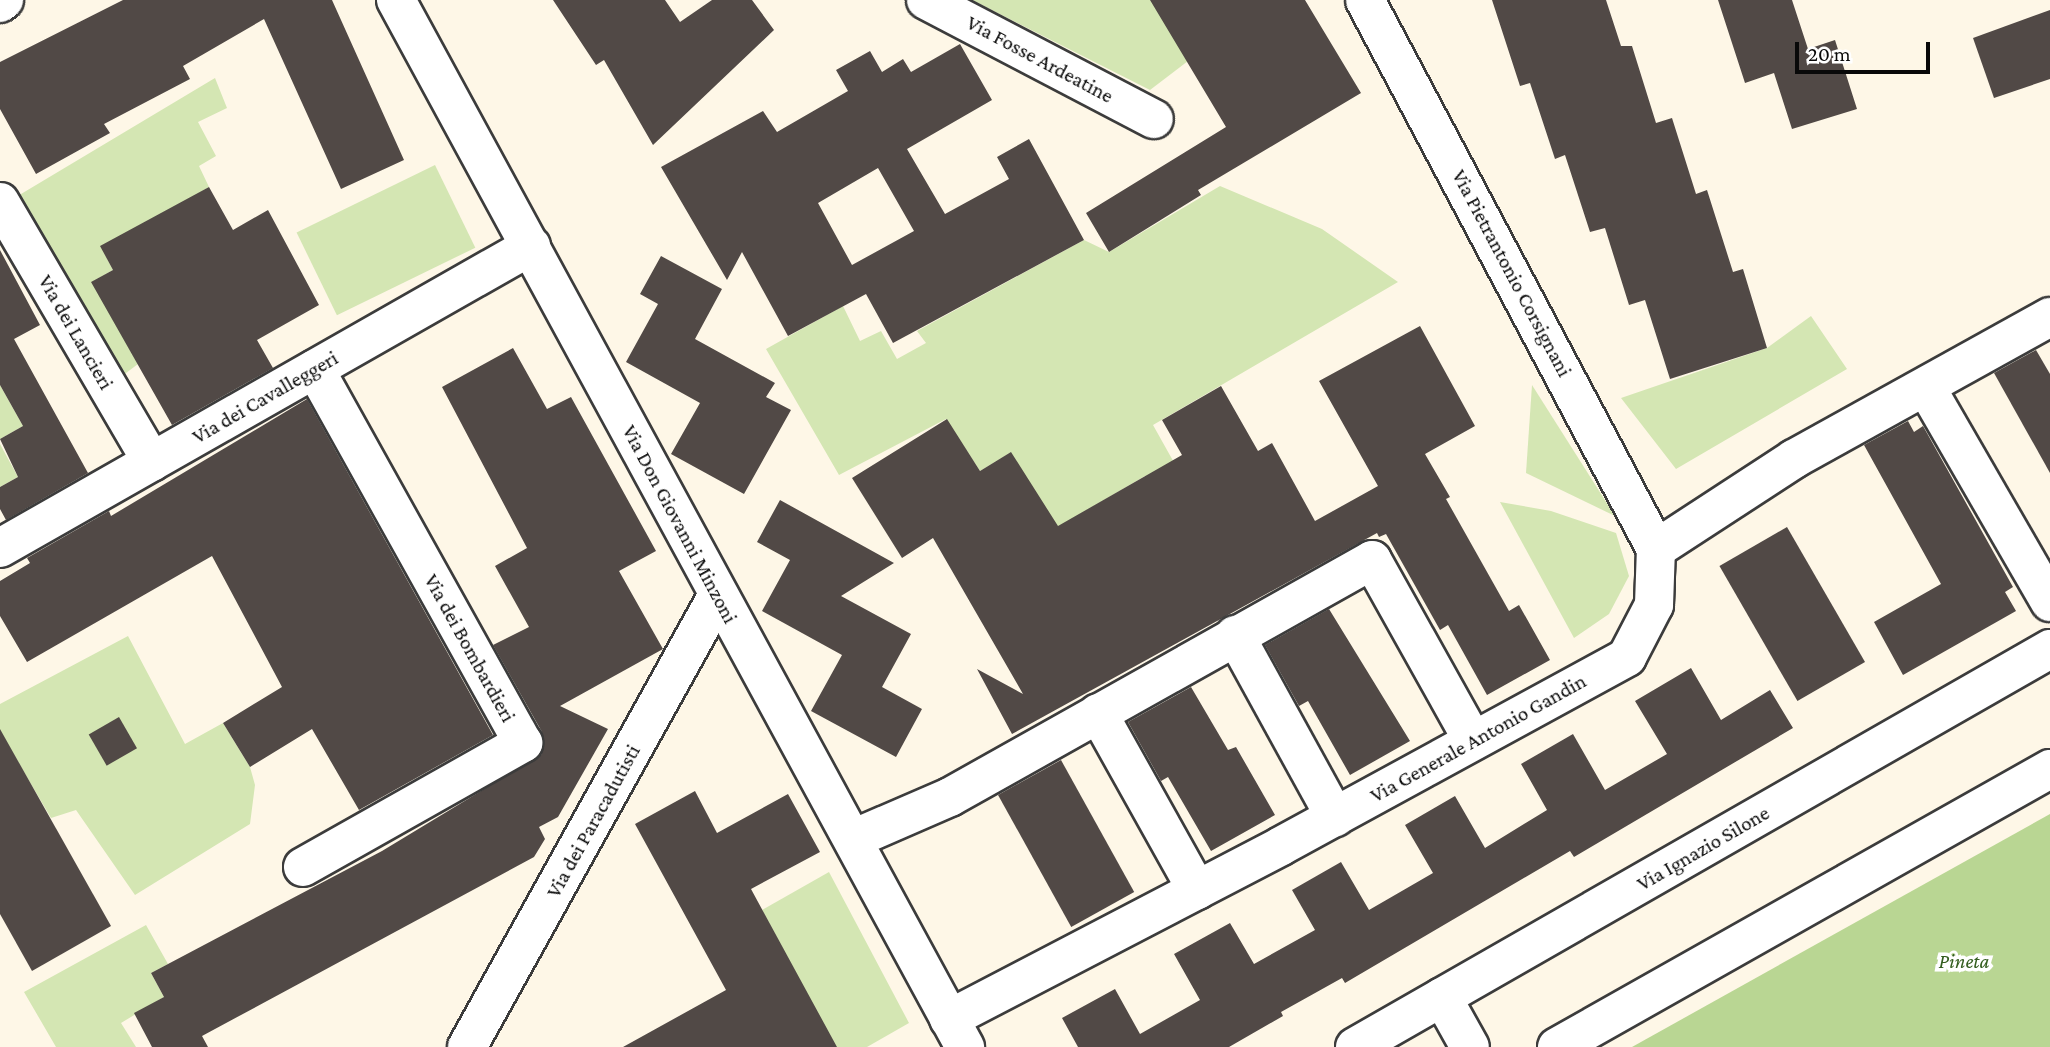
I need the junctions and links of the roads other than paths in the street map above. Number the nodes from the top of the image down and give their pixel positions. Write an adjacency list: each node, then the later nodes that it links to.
1 (397, 0): 6 (street, Via Don Giovanni Minzoni)
2 (926, 0): 4 (street, Via Fosse Ardeatine)
3 (1365, 0): 12 (street, Via Pietrantonio Corsignani)
4 (1154, 119)
5 (0, 202): 10 (street, Via dei Lancieri)
6 (531, 246): 8 (street, Via dei Cavalleggeri); 13 (street, Via Don Giovanni Minzoni)
7 (2050, 317): 9 (street)
8 (315, 369): 10 (street, Via dei Cavalleggeri); 22 (street, Via dei Bombardieri)
9 (1927, 389): 12 (street); 14 (street)
10 (152, 462): 11 (street, Via dei Cavalleggeri)
11 (0, 548)
12 (1656, 549): 18 (street, Via Generale Antonio Gandin)
13 (718, 595): 21 (street, Via Don Giovanni Minzoni); 26 (street, Via dei Paracadutisti)
14 (2050, 601)
15 (1235, 635): 17 (street); 18 (street); 20 (street)
16 (2050, 649): 24 (street, Via Ignazio Silone)
17 (1098, 713): 21 (street); 23 (street)
18 (1473, 741): 20 (street, Via Generale Antonio Gandin)
19 (2050, 769): 29 (street)
20 (1335, 817): 23 (street, Via Generale Antonio Gandin)
21 (853, 839): 25 (street, Via Don Giovanni Minzoni)
22 (303, 867)
23 (1197, 890): 25 (street, Via Generale Antonio Gandin)
24 (1442, 997): 27 (street, Via Ignazio Silone); 28 (street)
25 (957, 1033)
26 (467, 1047)
27 (1355, 1047)
28 (1470, 1047)
29 (1557, 1047)

